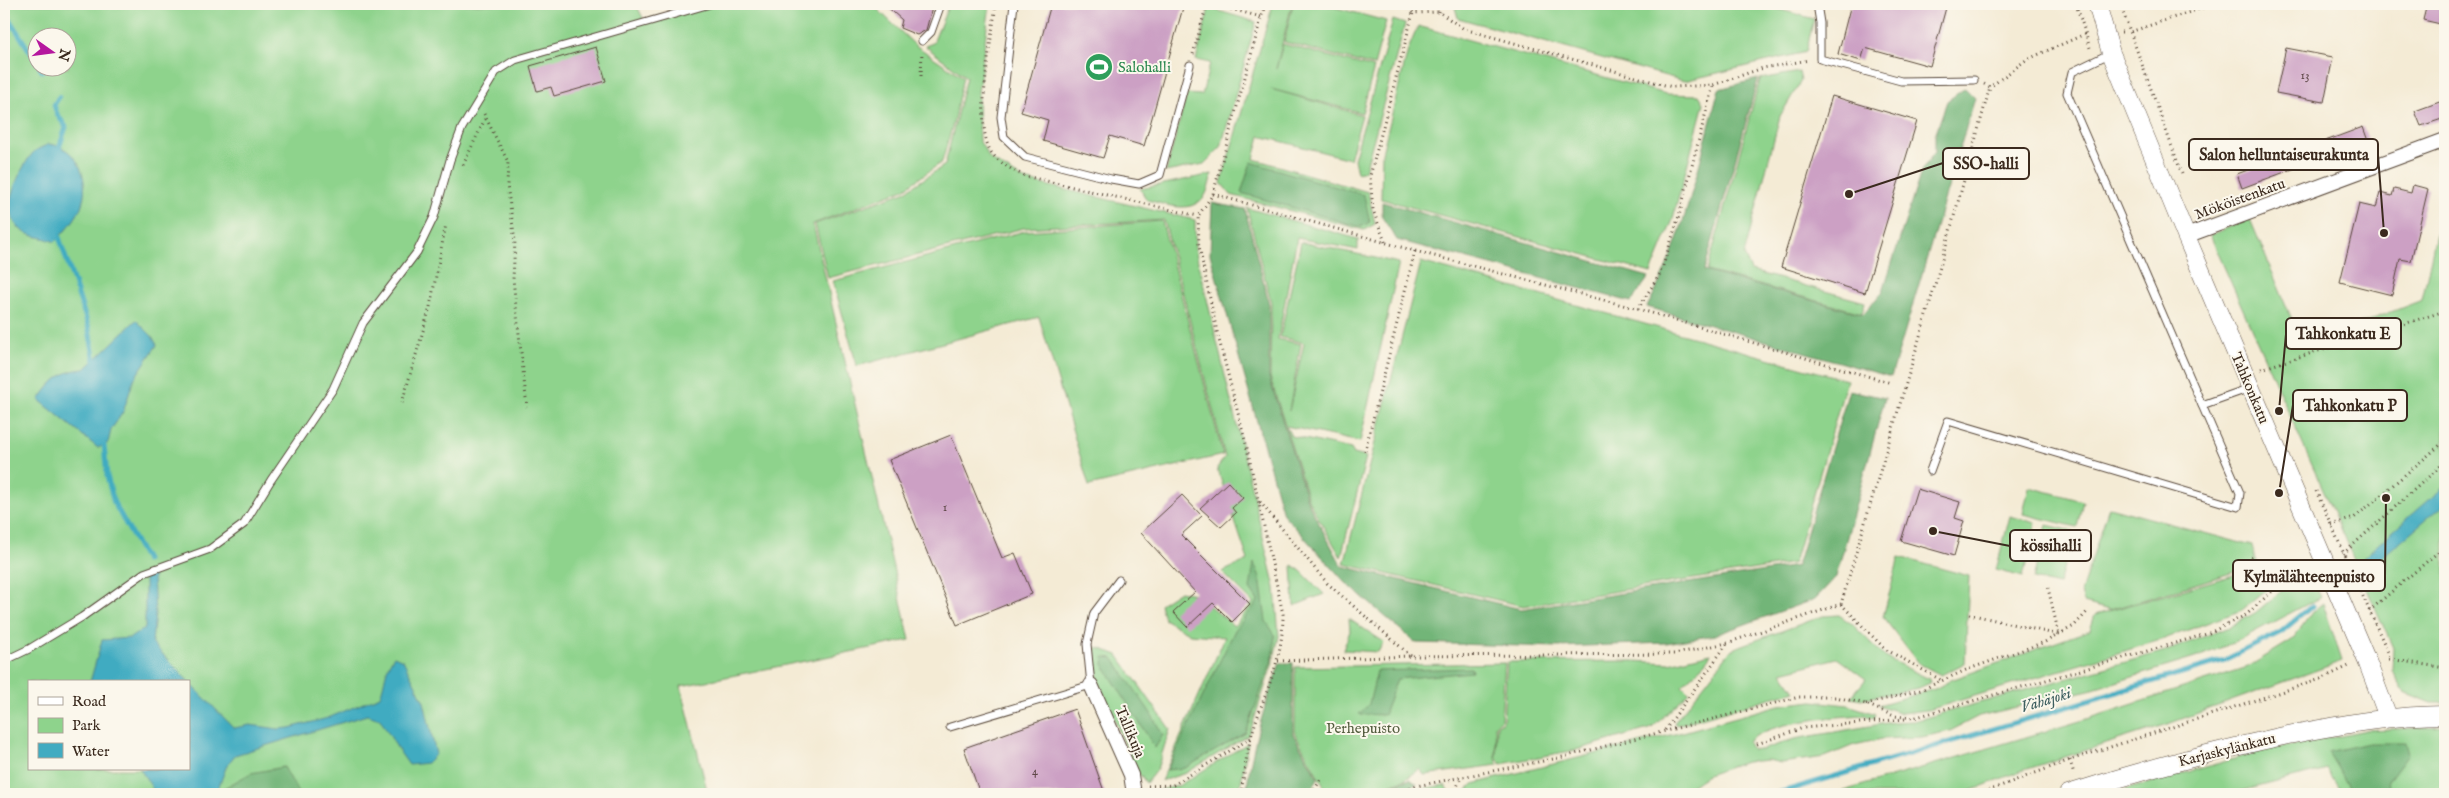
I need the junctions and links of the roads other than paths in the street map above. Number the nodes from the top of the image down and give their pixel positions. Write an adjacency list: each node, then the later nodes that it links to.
1 (710, 4): 16 (lane)
2 (941, 4): 6 (lane)
3 (1014, 4): 8 (lane)
4 (1817, 4): 9 (lane)
5 (2097, 4): 7 (street, Tahkonkatu)
6 (922, 41)
7 (2111, 53): 11 (street, Tahkonkatu); 13 (lane)
8 (1190, 65)
9 (1974, 80)
10 (2445, 140): 11 (street, Mököistenkatu)
11 (2186, 236): 12 (street, Tahkonkatu)
12 (2257, 383): 13 (lane); 19 (street, Tahkonkatu)
13 (2202, 405): 14 (lane)
14 (1930, 471)
15 (1119, 580): 17 (lane)
16 (4, 661)
17 (1092, 685): 20 (lane); 21 (street, Tallikuja)
18 (2445, 715): 19 (street)
19 (2388, 717): 22 (street, Karjaskylänkatu)
20 (950, 727)
21 (1133, 791)
22 (2068, 794)

